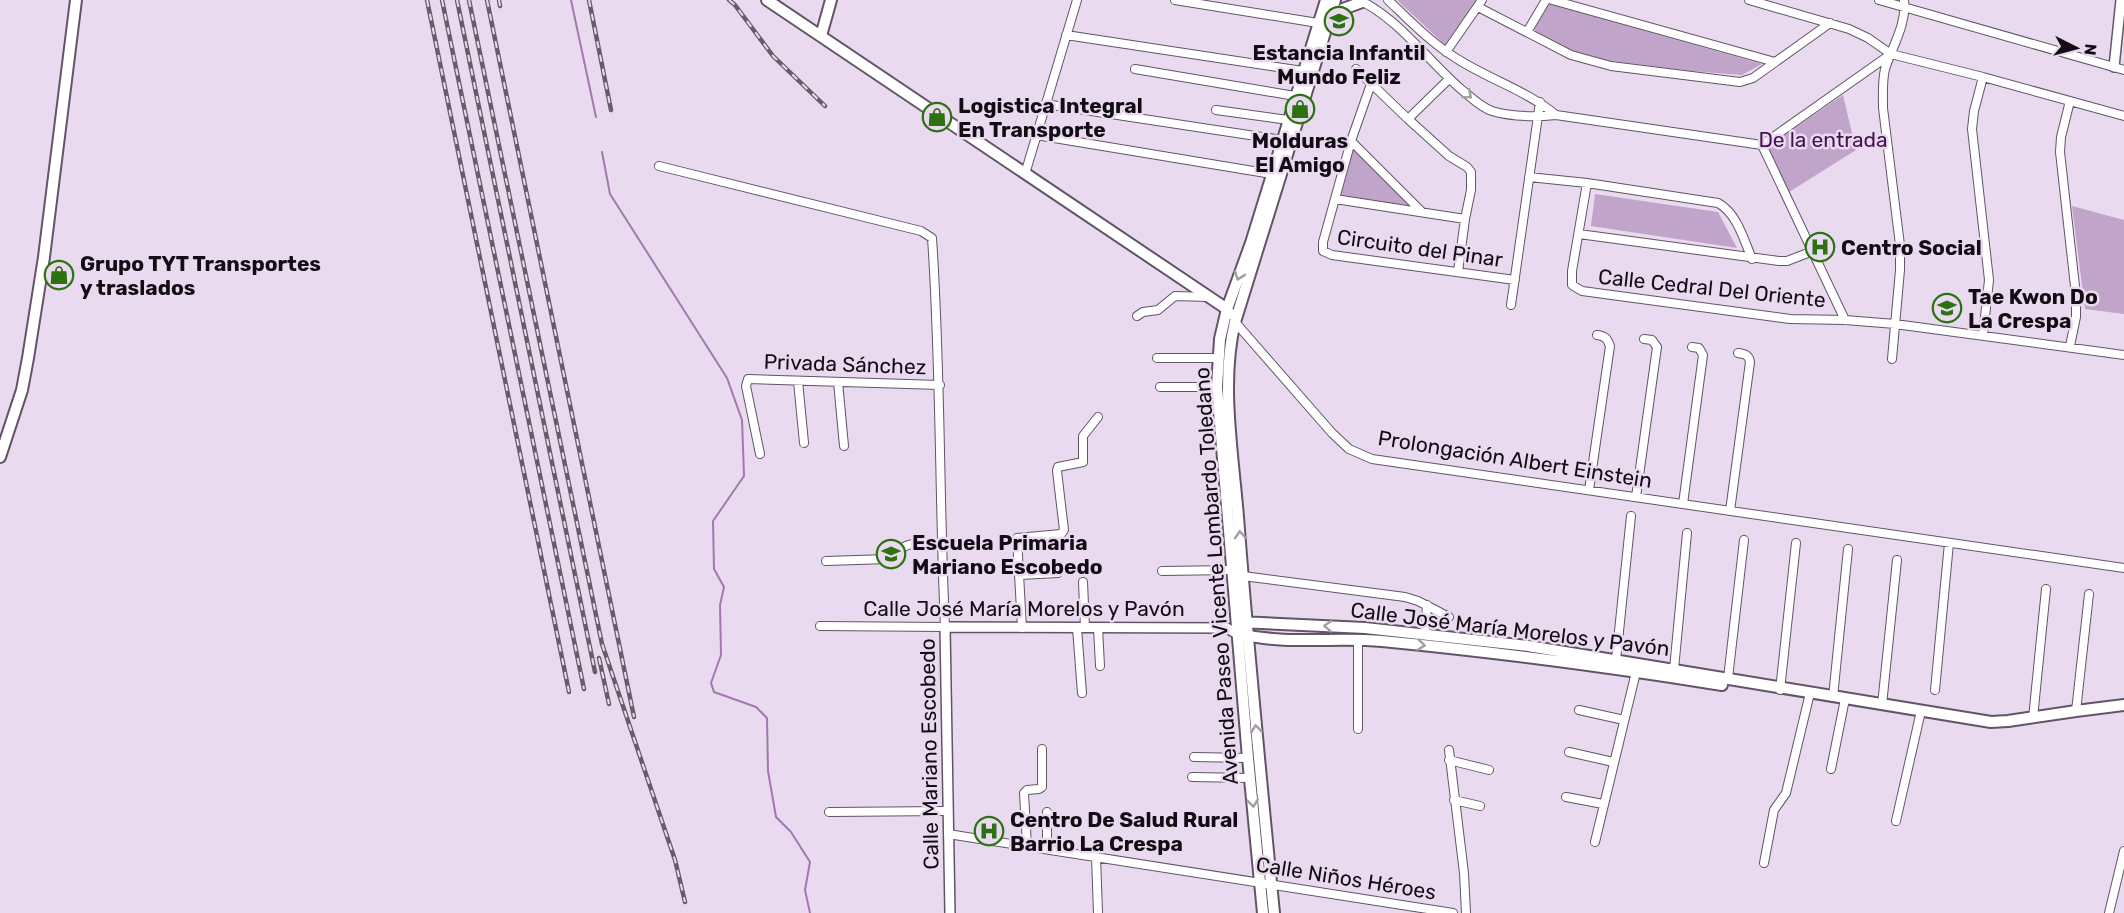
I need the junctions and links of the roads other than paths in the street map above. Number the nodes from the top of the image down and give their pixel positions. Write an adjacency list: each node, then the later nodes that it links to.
1 (76, 0): 88 (main road)
2 (767, 0): 22 (main road, Prolongación Albert Einstein)
3 (831, 0): 22 (main road)
4 (1077, 0): 21 (street)
5 (1175, 0): 18 (street)
6 (1326, 0): 18 (main road, Avenida Paseo Vicente Lombardo Toledano)
7 (1335, 0): 18 (main road, Avenida Paseo Vicente Lombardo Toledano)
8 (1388, 0): 23 (street)
9 (1546, 0): 20 (street)
10 (1552, 0): 27 (street)
11 (1749, 0): 19 (street)
12 (1879, 0): 16 (street)
13 (2121, 0): 17 (street)
14 (1360, 1): 18 (main road); 24 (street)
15 (1480, 4): 20 (street); 25 (street)
16 (1905, 4): 26 (street); 28 (street)
17 (2122, 16): 28 (street)
18 (1323, 21): 31 (main road, Avenida Paseo Vicente Lombardo Toledano); 67 (main road, Avenida Paseo Vicente Lombardo Toledano)
19 (1830, 23): 26 (street); 27 (street)
20 (1527, 32): 27 (street)
21 (1066, 35): 31 (street); 38 (street)
22 (820, 36): 50 (main road, Prolongación Albert Einstein)
23 (1427, 36): 24 (street); 25 (street)
24 (1417, 46): 33 (street)
25 (1446, 52): 37 (street)
26 (1891, 54): 32 (street); 48 (street); 68 (street)
27 (1775, 62)
28 (2119, 68)
29 (1134, 69): 35 (street)
30 (1356, 69): 34 (street)
31 (1303, 71): 35 (main road, Avenida Paseo Vicente Lombardo Toledano)
32 (1983, 76): 36 (street); 70 (street)
33 (1449, 79): 41 (street, one-way to 41); 43 (street)
34 (1371, 84): 43 (street); 47 (street)
35 (1295, 96): 44 (main road, Avenida Paseo Vicente Lombardo Toledano)
36 (2070, 101): 42 (street); 73 (street)
37 (1540, 102): 40 (street); 41 (street)
38 (1045, 104): 45 (street); 46 (street)
39 (1216, 111): 44 (street)
40 (1556, 115): 41 (street); 48 (street)
41 (1537, 116): 52 (street)
42 (2124, 116)
43 (1408, 119): 56 (street)
44 (1288, 120): 46 (main road, Avenida Paseo Vicente Lombardo Toledano)
45 (1036, 135): 50 (street); 51 (street)
46 (1282, 140): 51 (main road, Avenida Paseo Vicente Lombardo Toledano)
47 (1351, 141): 54 (street); 55 (street)
48 (1762, 145): 58 (street)
49 (659, 166): 81 (street, Calle Mariano Escobedo)
50 (1025, 174): 62 (main road, Prolongación Albert Einstein)
51 (1272, 174): 64 (main road, Avenida Paseo Vicente Lombardo Toledano, one-way to 64)
52 (1529, 177): 53 (street); 61 (street)
53 (1587, 183): 57 (street, Calle Cedral Del Oriente); 59 (street)
54 (1335, 200): 55 (street); 60 (street, Circuito del Pinar)
55 (1421, 211): 56 (street)
56 (1465, 219): 60 (street)
57 (1579, 234): 59 (street); 66 (street, Calle Cedral Del Oriente)
58 (1813, 251): 59 (street); 66 (street)
59 (1752, 259)
60 (1458, 272): 61 (street, Circuito del Pinar)
61 (1515, 280): 63 (street)
62 (1209, 297): 64 (main road, Prolongación Albert Einstein); 65 (street)
63 (1511, 305)
64 (1227, 309): 67 (main road, Prolongación Albert Einstein); 77 (main road, Avenida Paseo Vicente Lombardo Toledano)
65 (1137, 316)
66 (1845, 320): 68 (street)
67 (1235, 322): 89 (street, Prolongación Albert Einstein); 107 (main road, Avenida Paseo Vicente Lombardo Toledano, one-way to 67)
68 (1895, 324): 70 (street); 78 (street)
69 (1597, 335): 89 (street)
70 (1983, 335): 73 (street)
71 (1644, 339): 90 (street)
72 (1692, 346): 91 (street)
73 (2070, 346): 75 (street)
74 (1738, 353): 92 (street)
75 (2124, 355)
76 (1157, 358): 77 (street)
77 (1218, 358): 83 (main road, Avenida Paseo Vicente Lombardo Toledano)
78 (1892, 359)
79 (798, 381): 80 (street, Privada Sánchez); 85 (street); 87 (street, Privada Sánchez)
80 (838, 382): 81 (street, Privada Sánchez); 86 (street)
81 (940, 385): 98 (street, Calle Mariano Escobedo)
82 (1160, 387): 83 (street)
83 (1217, 387): 103 (main road, Avenida Paseo Vicente Lombardo Toledano)
84 (1098, 417): 106 (street)
85 (804, 443)
86 (844, 446)
87 (760, 454)
88 (0, 457)
89 (1589, 490): 90 (street, Prolongación Albert Einstein)
90 (1636, 497): 91 (street, Prolongación Albert Einstein)
91 (1683, 504): 92 (street, Prolongación Albert Einstein)
92 (1730, 511): 97 (street, Prolongación Albert Einstein)
93 (1631, 516): 122 (street)
94 (1688, 533): 124 (street)
95 (1744, 540): 126 (street)
96 (1796, 543): 127 (street)
97 (1949, 543): 102 (street, Prolongación Albert Einstein); 128 (street)
98 (941, 546): 101 (street); 114 (street, Calle Mariano Escobedo)
99 (1848, 549): 131 (street)
100 (1898, 560): 133 (street)
101 (826, 561)
102 (2124, 568)
103 (1231, 570): 104 (street); 118 (main road, Avenida Paseo Vicente Lombardo Toledano)
104 (1162, 571)
105 (1058, 573): 106 (street)
106 (1020, 575): 115 (street)
107 (1243, 576): 111 (street); 118 (main road, Avenida Paseo Vicente Lombardo Toledano)
108 (1083, 582): 116 (street)
109 (2046, 589): 138 (street)
110 (2089, 594): 137 (street)
111 (1427, 605): 112 (street); 119 (street)
112 (1449, 616)
113 (820, 626): 114 (street, Calle José María Morelos y Pavón)
114 (945, 627): 115 (street, Calle José María Morelos y Pavón); 156 (street, Calle Mariano Escobedo)
115 (1022, 628): 116 (street, Calle José María Morelos y Pavón)
116 (1081, 628): 117 (street, Calle José María Morelos y Pavón); 129 (street)
117 (1098, 628): 118 (street, Calle José María Morelos y Pavón); 123 (street)
118 (1239, 628): 120 (main road, Calle José María Morelos y Pavón, one-way to 118); 121 (main road, Calle José María Morelos y Pavón); 145 (main road, Avenida Paseo Vicente Lombardo Toledano); 167 (main road, Avenida Paseo Vicente Lombardo Toledano, one-way to 118)
119 (1425, 634): 120 (main road, Calle José María Morelos y Pavón); 122 (main road, Calle José María Morelos y Pavón)
120 (1400, 637): 121 (main road, Calle José María Morelos y Pavón); 125 (main road, Calle José María Morelos y Pavón, one-way to 125)
121 (1358, 640): 140 (street)
122 (1616, 660): 124 (main road, Calle José María Morelos y Pavón)
123 (1100, 666)
124 (1674, 669): 126 (main road, Calle José María Morelos y Pavón)
125 (1636, 672): 127 (main road, Calle José María Morelos y Pavón); 139 (street)
126 (1728, 678): 127 (main road, Calle José María Morelos y Pavón)
127 (1783, 689): 130 (main road, Calle José María Morelos y Pavón)
128 (1935, 690)
129 (1082, 693)
130 (1810, 693): 131 (main road, Calle José María Morelos y Pavón); 166 (street)
131 (1833, 697): 132 (main road, Calle José María Morelos y Pavón)
132 (1845, 699): 133 (main road, Calle José María Morelos y Pavón); 148 (street)
133 (1882, 705): 136 (main road, Calle José María Morelos y Pavón)
134 (2124, 705): 137 (main road, Calle José María Morelos y Pavón)
135 (1578, 710): 139 (street)
136 (1921, 711): 138 (main road, Calle José María Morelos y Pavón); 159 (street)
137 (2076, 711): 138 (main road, Calle José María Morelos y Pavón)
138 (2033, 718)
139 (1624, 720): 147 (street)
140 (1358, 729)
141 (1042, 749): 162 (street)
142 (1449, 750): 146 (street)
143 (1569, 752): 147 (street)
144 (1194, 757): 145 (street)
145 (1248, 758): 151 (main road, Avenida Paseo Vicente Lombardo Toledano)
146 (1449, 760): 149 (street); 153 (street)
147 (1613, 762): 154 (street)
148 (1832, 769)
149 (1489, 770)
150 (1192, 777): 151 (street)
151 (1250, 778): 167 (main road, Avenida Paseo Vicente Lombardo Toledano, one-way to 167)
152 (1566, 797): 154 (street)
153 (1454, 800): 155 (street); 173 (street)
154 (1603, 804): 161 (street)
155 (1480, 806)
156 (948, 811): 157 (street); 160 (street, Calle Mariano Escobedo)
157 (829, 812)
158 (1047, 812): 163 (street)
159 (1896, 821)
160 (948, 834): 162 (street, Calle Niños Héroes); 168 (street, Calle Mariano Escobedo)
161 (1595, 842)
162 (1027, 846): 163 (street, Calle Niños Héroes)
163 (1047, 849): 165 (street, Calle Niños Héroes)
164 (2124, 851): 174 (street)
165 (1096, 856): 167 (street, Calle Niños Héroes); 169 (street)
166 (1764, 863)
167 (1266, 884): 170 (main road, Avenida Paseo Vicente Lombardo Toledano); 171 (main road, Avenida Paseo Vicente Lombardo Toledano); 172 (street, Calle Niños Héroes)
168 (950, 913)
169 (1098, 913)
170 (1263, 913)
171 (1274, 913)
172 (1453, 913)
173 (1466, 913)
174 (2109, 913)

